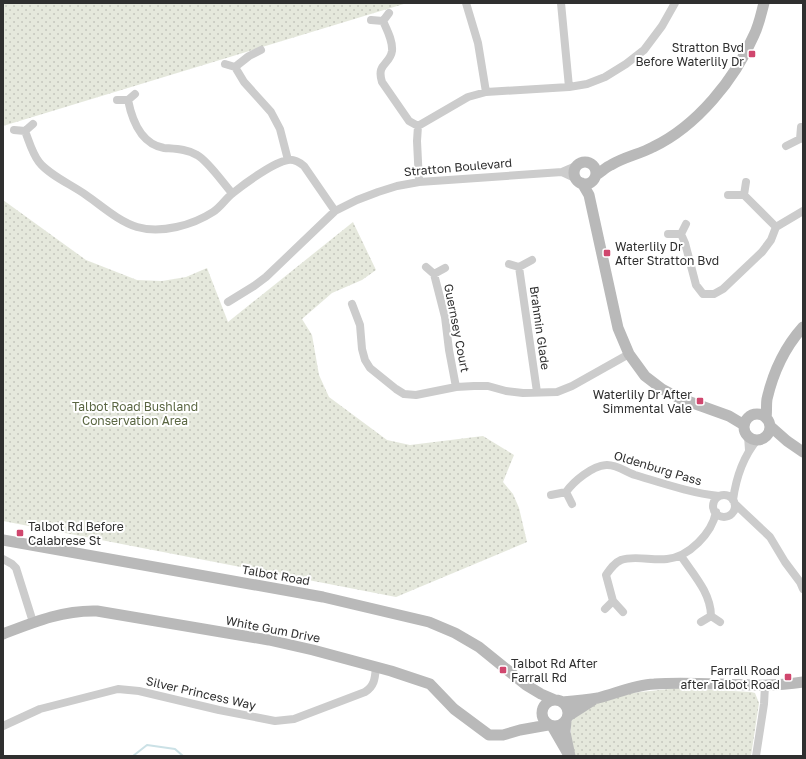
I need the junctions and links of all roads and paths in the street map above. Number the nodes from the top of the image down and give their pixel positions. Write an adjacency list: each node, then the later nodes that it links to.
1 (466, 3): 12 (street)
2 (561, 3): 11 (street)
3 (675, 3): 11 (street)
4 (764, 3): 26 (street)
5 (389, 13): 7 (street)
6 (371, 20): 7 (street)
7 (384, 21): 17 (street)
8 (260, 50): 10 (street)
9 (225, 64): 10 (street)
10 (235, 67): 23 (street)
11 (569, 87): 12 (street)
12 (486, 92): 17 (street)
13 (135, 94): 15 (street)
14 (117, 100): 15 (street)
15 (128, 100): 30 (street)
16 (33, 124): 20 (street)
17 (418, 126): 28 (street)
18 (801, 127): 21 (street)
19 (14, 130): 20 (street)
20 (25, 131): 30 (street)
21 (801, 140): 22 (street)
22 (786, 146)
23 (288, 160): 30 (street); 34 (street)
24 (576, 166): 25 (street, Stratton Boulevard); 26 (street); 27 (street)
25 (562, 172): 27 (street, Stratton Boulevard); 28 (street, Stratton Boulevard)
26 (594, 173): 27 (street); 31 (street)
27 (579, 181): 31 (street)
28 (419, 182): 34 (street, Stratton Boulevard)
29 (746, 182): 33 (street)
30 (232, 193)
31 (589, 195): 49 (street)
32 (728, 195): 33 (street)
33 (744, 195): 37 (street)
34 (335, 211): 46 (street, Stratton Boulevard)
35 (803, 211): 37 (street)
36 (686, 224): 39 (street)
37 (776, 227): 39 (street)
38 (668, 234): 39 (street)
39 (681, 234)
40 (532, 260): 43 (street)
41 (509, 264): 43 (street)
42 (426, 267): 45 (street, Guernsey Court)
43 (519, 267): 51 (street, Brahmin Glade)
44 (445, 268): 45 (street, Guernsey Court)
45 (434, 274): 50 (street, Guernsey Court)
46 (228, 302)
47 (352, 304): 50 (street)
48 (803, 327): 52 (street)
49 (629, 354): 51 (street); 53 (street)
50 (456, 387): 51 (street)
51 (538, 392)
52 (767, 400): 53 (street); 54 (street)
53 (749, 419): 54 (street); 55 (street)
54 (768, 422): 55 (street); 56 (street)
55 (756, 438): 56 (street); 58 (street)
56 (787, 442): 57 (street)
57 (803, 452)
58 (736, 482): 62 (street); 65 (street)
59 (566, 492): 60 (street, Oldenburg Pass); 61 (street); 63 (street)
60 (704, 494): 62 (street, Oldenburg Pass); 64 (street, Oldenburg Pass)
61 (551, 495)
62 (721, 496): 64 (street); 65 (street)
63 (572, 504)
64 (713, 504): 66 (street)
65 (734, 505): 66 (street); 70 (street)
66 (717, 516): 68 (street)
67 (3, 540): 81 (street, Talbot Road)
68 (681, 556): 71 (street); 74 (street)
69 (3, 558): 75 (street)
70 (803, 589)
71 (613, 601): 72 (street); 73 (street)
72 (605, 609)
73 (623, 612)
74 (711, 616): 76 (street); 77 (street)
75 (34, 622): 78 (street, White Gum Drive); 79 (street, White Gum Drive)
76 (701, 622)
77 (720, 622)
78 (3, 634)
79 (376, 667): 88 (street, Silver Princess Way); 89 (street, White Gum Drive)
80 (803, 682): 82 (street)
81 (526, 685): 84 (street, Talbot Road); 85 (street, Talbot Road)
82 (765, 686): 83 (street); 91 (street)
83 (597, 698): 84 (street); 86 (street)
84 (558, 701): 85 (street); 86 (street)
85 (542, 709): 87 (street); 89 (street, White Gum Drive)
86 (567, 718): 87 (street); 90 (street)
87 (550, 725): 89 (street, White Gum Drive); 90 (street)
88 (3, 726)
89 (520, 730)
90 (570, 756)
91 (756, 756)

